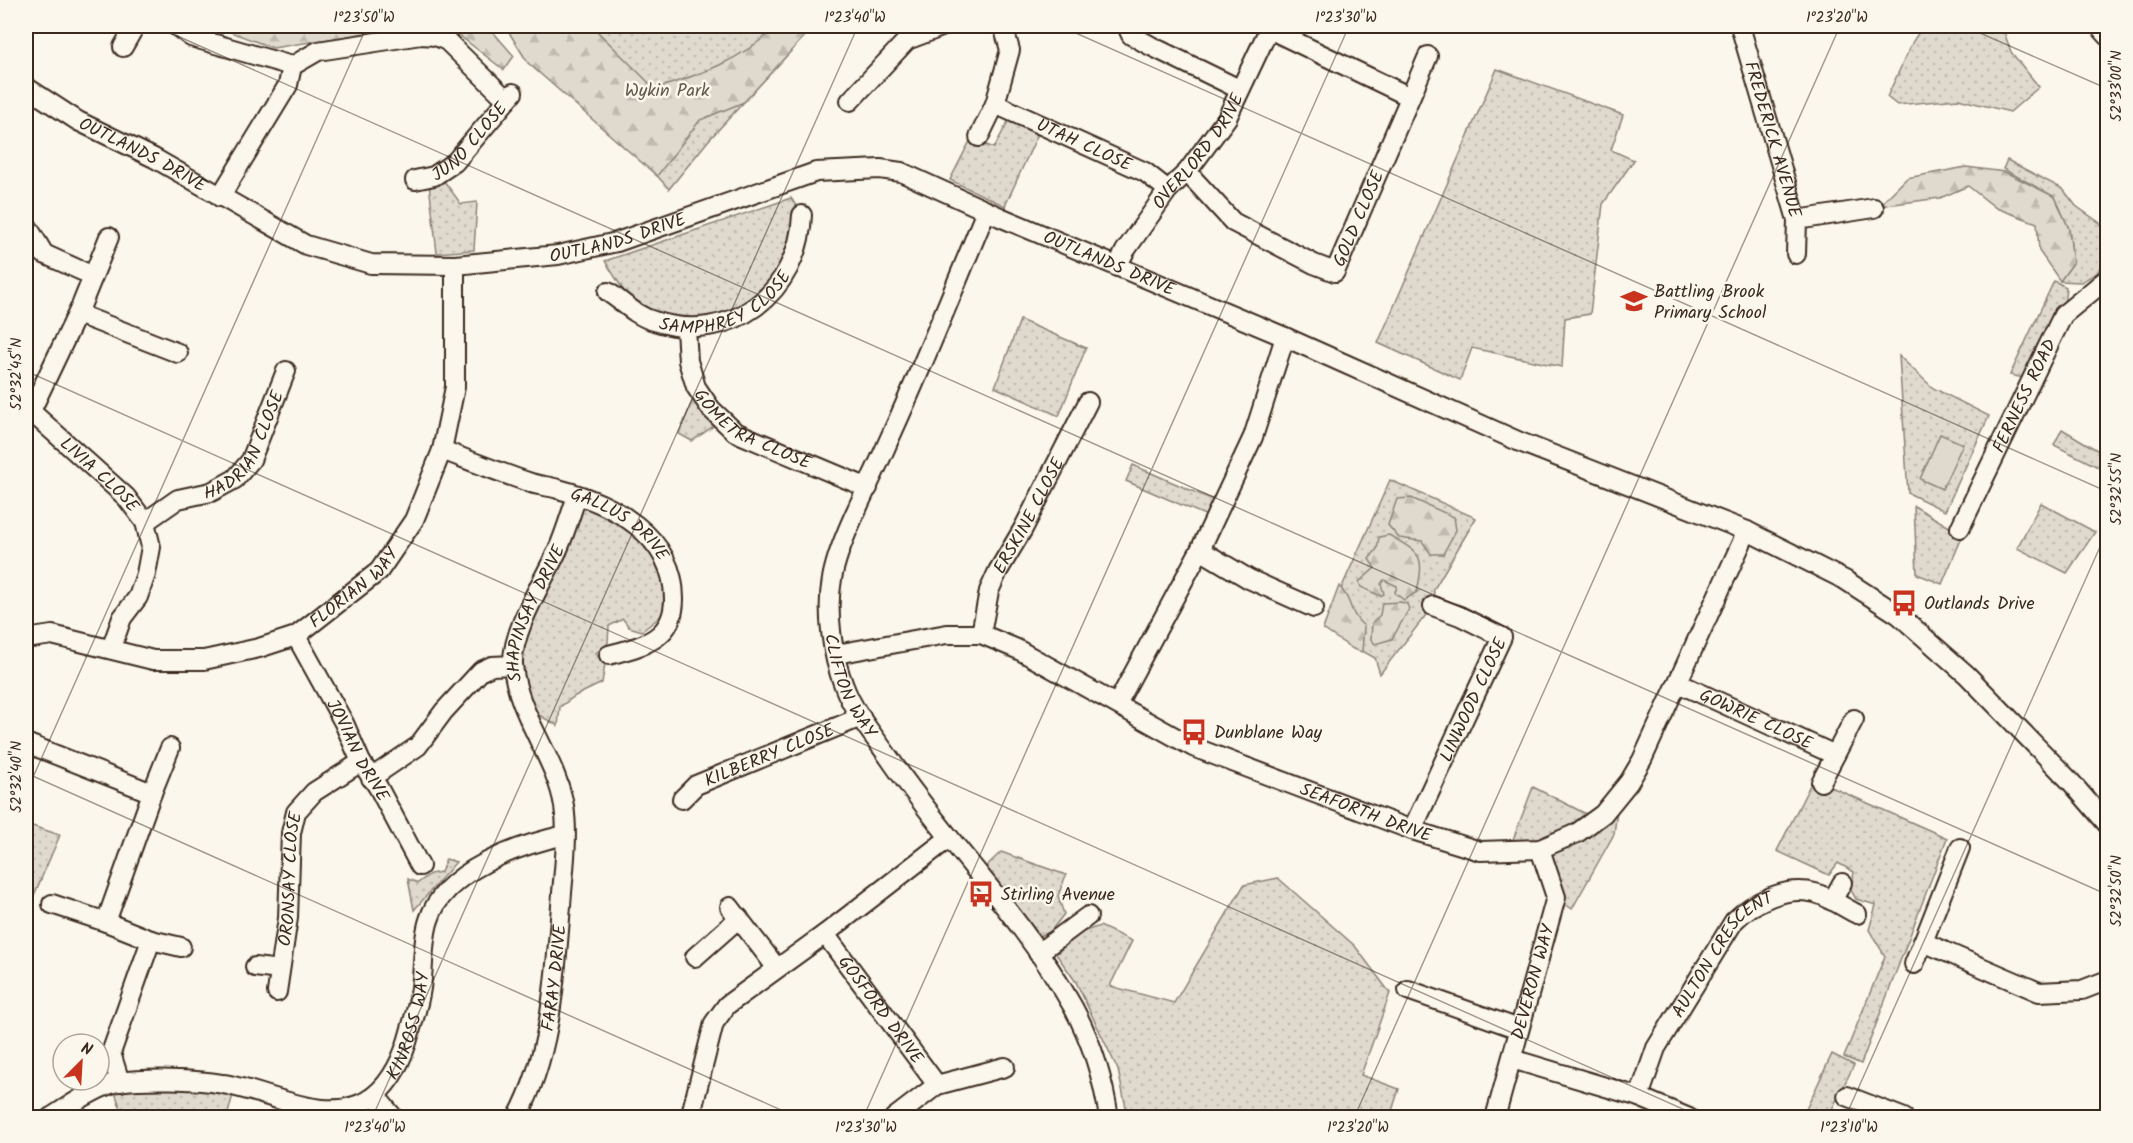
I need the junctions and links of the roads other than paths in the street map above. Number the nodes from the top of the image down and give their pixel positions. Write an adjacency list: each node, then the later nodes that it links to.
1 (135, 26): 9 (street)
2 (176, 26): 11 (street)
3 (940, 26): 15 (street)
4 (1003, 26): 16 (street)
5 (1127, 26): 13 (street)
6 (1740, 26): 25 (street, FREDERICK AVENUE)
7 (2099, 26): 8 (street)
8 (2108, 36)
9 (123, 47)
10 (1428, 56): 14 (street)
11 (292, 66): 19 (street, JUNO CLOSE); 21 (street)
12 (26, 87): 21 (street, OUTLANDS DRIVE)
13 (1239, 89): 14 (street, OVERLORD DRIVE); 18 (street, OVERLORD DRIVE)
14 (1410, 98): 18 (street, GOLD CLOSE)
15 (850, 101)
16 (995, 104): 17 (street); 20 (street, UTAH CLOSE)
17 (979, 137)
18 (1187, 172): 20 (street, OVERLORD DRIVE)
19 (415, 180)
20 (1168, 190): 30 (street, OVERLORD DRIVE)
21 (220, 197): 29 (street, OUTLANDS DRIVE)
22 (1874, 208): 25 (street)
23 (986, 211): 29 (street, OUTLANDS DRIVE); 30 (street, OUTLANDS DRIVE); 42 (street, CLIFTON WAY)
24 (802, 215): 35 (street, SAMPHREY CLOSE)
25 (1797, 220): 28 (street, FREDERICK AVENUE)
26 (26, 224): 31 (street)
27 (109, 237): 31 (street)
28 (1796, 254)
29 (455, 265): 41 (street, FLORIAN WAY)
30 (1117, 267): 36 (street, OUTLANDS DRIVE)
31 (93, 276): 34 (street)
32 (2108, 278): 45 (street, FERNESS ROAD)
33 (608, 292): 35 (street, SAMPHREY CLOSE)
34 (78, 314): 37 (street); 40 (street)
35 (686, 328): 42 (street, GOMETRA CLOSE)
36 (1285, 337): 46 (street, OUTLANDS DRIVE); 47 (street)
37 (178, 353)
38 (286, 371): 44 (street, HADRIAN CLOSE)
39 (1088, 402): 50 (street, ERSKINE CLOSE)
40 (28, 409): 44 (street, LIVIA CLOSE)
41 (442, 450): 43 (street, GALLUS DRIVE); 51 (street, FLORIAN WAY)
42 (868, 488): 54 (street, CLIFTON WAY)
43 (578, 496): 55 (street, GALLUS DRIVE); 56 (street, SHAPINSAY DRIVE)
44 (145, 522): 53 (street)
45 (1960, 528)
46 (1747, 531): 57 (street, SEAFORTH DRIVE); 68 (street, OUTLANDS DRIVE)
47 (1200, 550): 49 (street); 58 (street)
48 (1432, 606): 69 (street, LINWOOD CLOSE)
49 (1314, 608)
50 (981, 634): 54 (street, SEAFORTH DRIVE); 58 (street, SEAFORTH DRIVE)
51 (296, 636): 53 (street, FLORIAN WAY); 64 (street, JOVIAN DRIVE)
52 (26, 639): 53 (street, FLORIAN WAY)
53 (111, 649)
54 (836, 654): 59 (street, CLIFTON WAY)
55 (609, 655)
56 (513, 665): 64 (street, ORONSAY CLOSE); 70 (street, SHAPINSAY DRIVE)
57 (1678, 683): 63 (street, GOWRIE CLOSE); 73 (street, SEAFORTH DRIVE)
58 (1117, 704): 69 (street, SEAFORTH DRIVE)
59 (861, 717): 67 (street, KILBERRY CLOSE); 71 (street, CLIFTON WAY)
60 (1854, 719): 63 (street)
61 (26, 743): 66 (street)
62 (170, 748): 66 (street)
63 (1834, 755): 65 (street)
64 (366, 770): 74 (street, JOVIAN DRIVE); 90 (street, ORONSAY CLOSE)
65 (1821, 782)
66 (152, 793): 80 (street)
67 (682, 799)
68 (2108, 825)
69 (1412, 830): 73 (street, SEAFORTH DRIVE)
70 (565, 835): 99 (street, KINROSS WAY); 104 (street, FARAY DRIVE)
71 (949, 838): 81 (street); 85 (street, CLIFTON WAY)
72 (1960, 848): 83 (street)
73 (1540, 849): 94 (street, DEVERON WAY)
74 (420, 866)
75 (1842, 883): 76 (street)
76 (1832, 901): 78 (street, AULTON CRESCENT); 101 (street, AULTON CRESCENT)
77 (52, 904): 80 (street)
78 (1857, 914)
79 (1088, 916): 85 (street)
80 (106, 922): 82 (street)
81 (825, 934): 89 (street); 98 (street, GOSFORD DRIVE)
82 (151, 940): 84 (street); 97 (street)
83 (1923, 942): 87 (street); 91 (street)
84 (181, 947)
85 (1038, 953): 107 (street, CLIFTON WAY)
86 (695, 957): 89 (street)
87 (1914, 964)
88 (255, 967): 90 (street)
89 (776, 967): 105 (street)
90 (280, 970): 93 (street, ORONSAY CLOSE)
91 (2108, 980)
92 (1408, 990): 94 (street)
93 (277, 992)
94 (1520, 1029): 95 (street, DEVERON WAY)
95 (1512, 1059): 101 (street); 108 (street, DEVERON WAY)
96 (1005, 1067): 98 (street)
97 (120, 1082): 99 (street, KINROSS WAY); 102 (street, KINROSS WAY)
98 (937, 1085): 106 (street)
99 (375, 1095): 103 (street)
100 (1847, 1096): 110 (street)
101 (1639, 1097): 109 (street)
102 (50, 1118)
103 (394, 1118)
104 (517, 1118)
105 (690, 1118)
106 (894, 1118)
107 (1109, 1118)
108 (1495, 1118)
109 (1689, 1118)
110 (1904, 1118)

